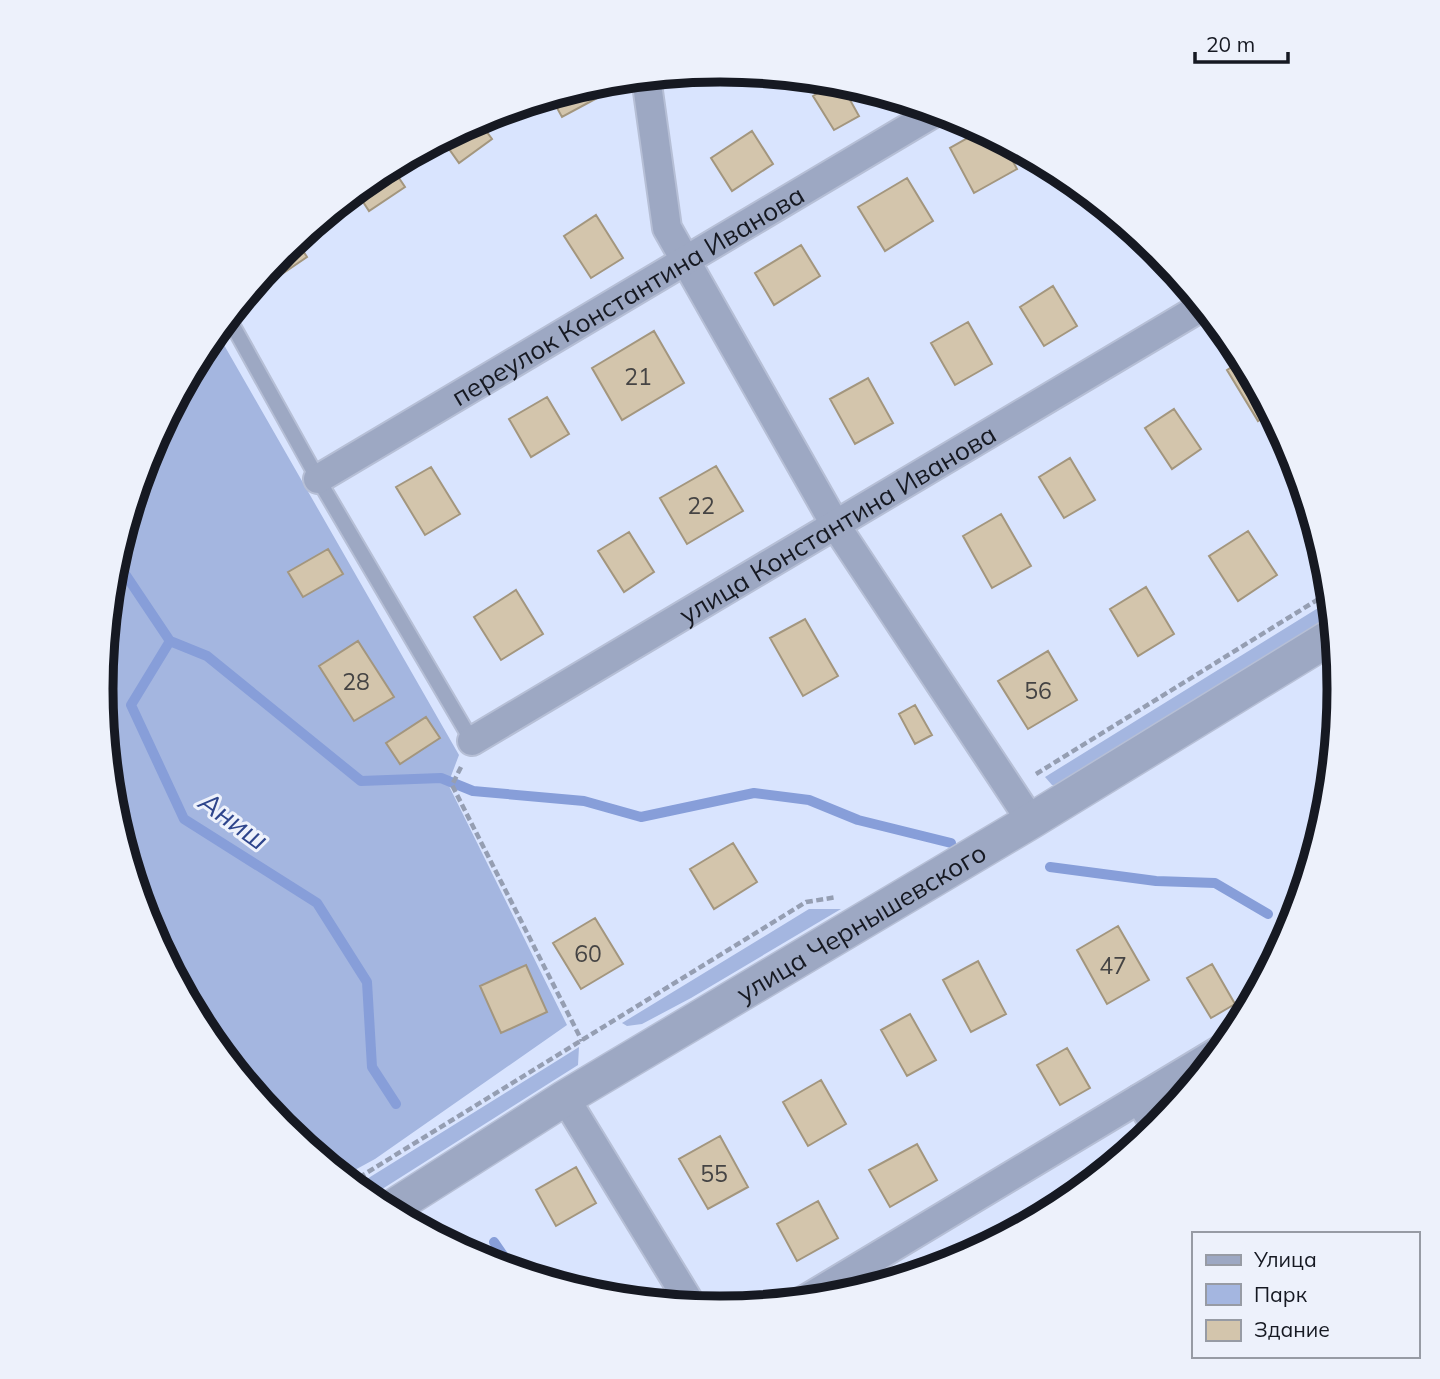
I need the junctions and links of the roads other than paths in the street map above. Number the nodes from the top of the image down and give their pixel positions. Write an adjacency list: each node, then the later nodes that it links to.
1 (647, 87): 3 (street)
2 (925, 118): 3 (street, переулок Константина Иванова)
3 (685, 261): 6 (street, переулок Константина Иванова); 7 (street)
4 (1195, 311): 7 (street, улица Константина Иванова)
5 (233, 327): 6 (lane)
6 (318, 479): 9 (lane)
7 (836, 526): 9 (street, улица Константина Иванова); 10 (street)
8 (1325, 640): 10 (street, улица Чернышевского)
9 (471, 741)
10 (1031, 821): 12 (street, улица Чернышевского)
11 (1199, 1063): 13 (street)
12 (565, 1098): 15 (street, улица Чернышевского); 17 (street)
13 (1139, 1099): 14 (street); 16 (street)
14 (1150, 1118)
15 (398, 1204)
16 (826, 1287)
17 (685, 1295)

